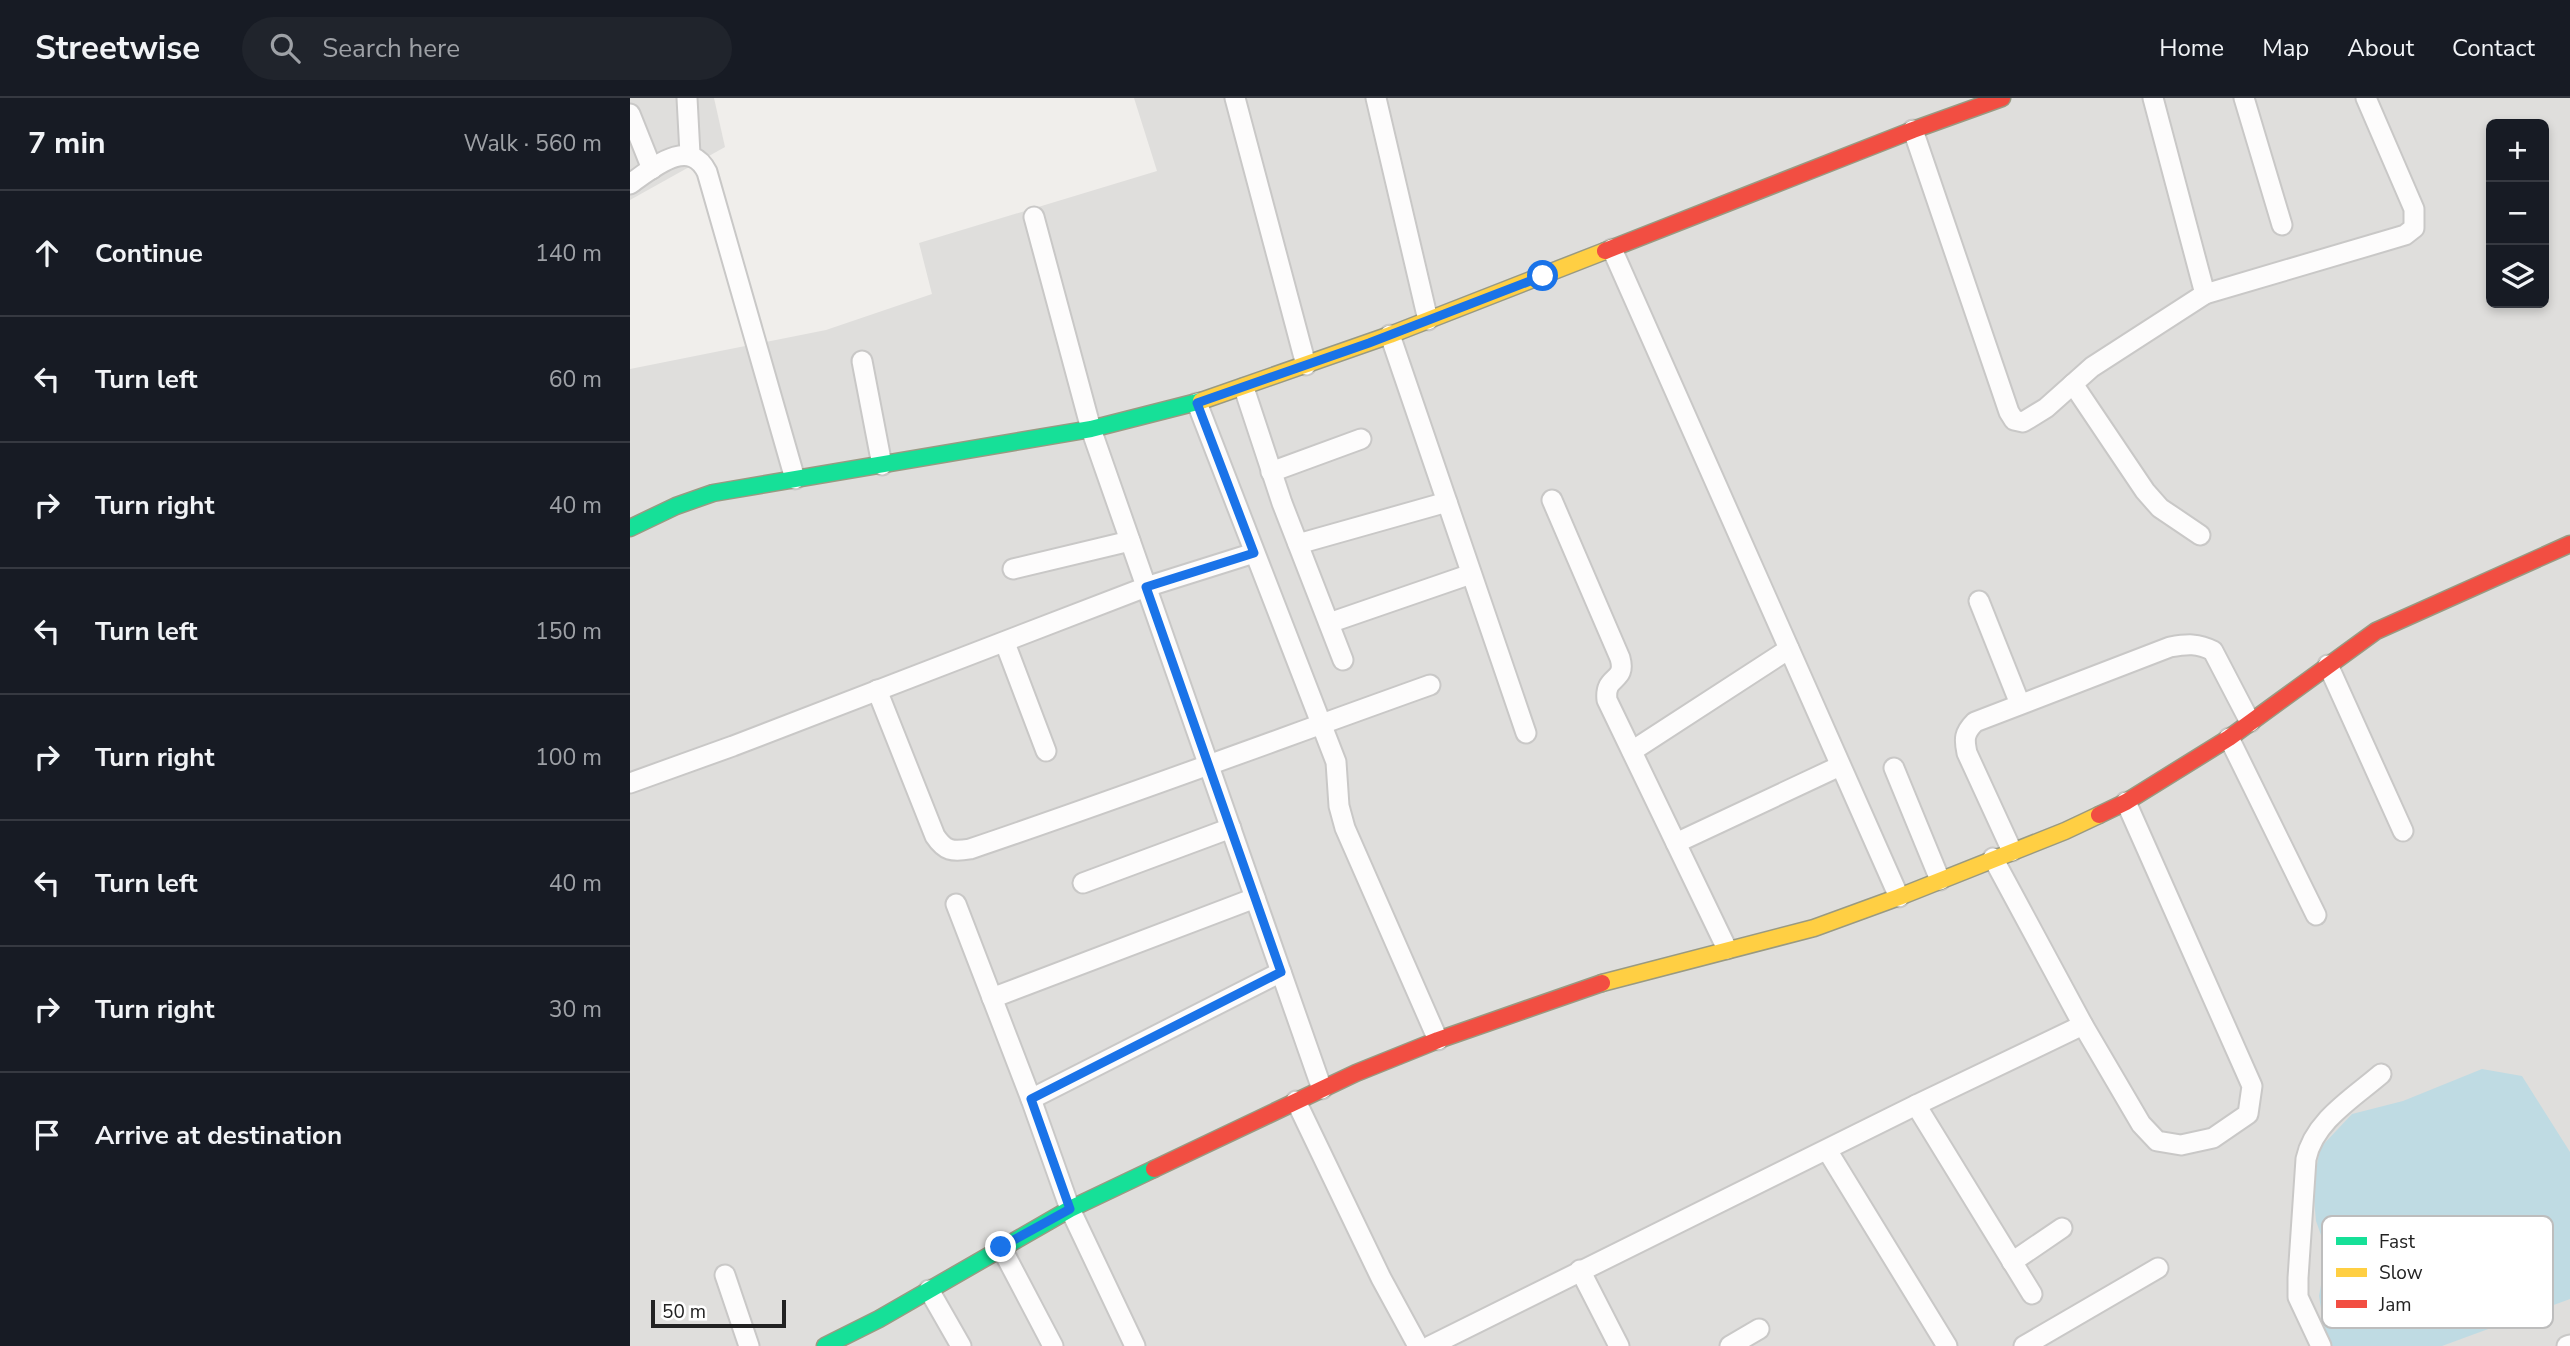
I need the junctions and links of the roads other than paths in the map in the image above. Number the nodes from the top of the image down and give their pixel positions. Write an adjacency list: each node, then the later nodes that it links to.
1 (687, 98): 11 (street)
2 (1235, 98): 21 (street)
3 (1376, 98): 18 (street)
4 (2002, 98): 8 (street)
5 (2153, 98): 17 (street)
6 (2244, 98): 15 (street)
7 (2366, 98): 17 (street)
8 (1975, 103): 10 (street)
9 (630, 114): 12 (street)
10 (1913, 130): 16 (street); 22 (street)
11 (691, 154): 12 (street); 29 (street)
12 (652, 169): 13 (street)
13 (630, 184)
14 (1034, 217): 25 (street)
15 (2282, 225)
16 (1612, 249): 18 (street); 44 (street)
17 (2205, 294): 22 (street)
18 (1428, 320): 19 (street)
19 (1390, 335): 21 (street); 31 (street)
20 (862, 360): 27 (street)
21 (1306, 365): 23 (street)
22 (2073, 384): 33 (street)
23 (1244, 388): 24 (street); 28 (street)
24 (1197, 403): 25 (street); 37 (street)
25 (1091, 429): 27 (street); 34 (street)
26 (1361, 439): 28 (street)
27 (882, 465): 29 (street)
28 (1272, 472): 35 (street)
29 (794, 479): 32 (street)
30 (1552, 500): 55 (street)
31 (1447, 502): 35 (street); 39 (street)
32 (630, 528)
33 (2200, 535)
34 (1130, 541): 38 (street); 40 (street)
35 (1298, 544): 42 (street)
36 (2570, 544): 46 (street)
37 (1254, 553): 40 (street); 51 (street)
38 (1013, 569)
39 (1471, 574): 42 (street); 52 (street)
40 (1146, 587): 43 (street); 56 (street)
41 (1979, 601): 49 (street)
42 (1329, 624): 45 (street)
43 (1005, 643): 48 (street); 54 (street)
44 (1789, 649): 55 (street); 57 (street)
45 (1343, 660)
46 (2328, 665): 50 (street); 62 (street)
47 (1430, 685): 51 (street)
48 (877, 690): 56 (street); 59 (street)
49 (2020, 704): 50 (street); 64 (street)
50 (2250, 722): 53 (street)
51 (1319, 724): 56 (street); 76 (street)
52 (1526, 733)
53 (2229, 737): 60 (street); 71 (street)
54 (1046, 751)
55 (1632, 751): 63 (street)
56 (1208, 763): 61 (street)
57 (1840, 766): 63 (street); 68 (street)
58 (1894, 768): 66 (street)
59 (630, 783)
60 (2126, 802): 64 (street); 75 (street)
61 (1231, 828): 67 (street); 69 (street)
62 (2403, 831)
63 (1676, 843): 72 (street)
64 (2012, 851): 65 (street)
65 (1993, 858): 66 (street); 75 (street)
66 (1940, 880): 68 (street)
67 (1083, 883)
68 (1899, 897): 72 (street)
69 (1255, 898): 73 (street); 74 (street)
70 (957, 904): 74 (street)
71 (2316, 915)
72 (1727, 949): 76 (street)
73 (1281, 972): 78 (street); 79 (street)
74 (992, 998): 79 (street)
75 (2083, 1025): 81 (street)
76 (1438, 1040): 78 (street)
77 (2381, 1074): 104 (street)
78 (1322, 1089): 80 (street)
79 (1031, 1099): 83 (street)
80 (1296, 1101): 83 (street); 98 (street)
81 (1916, 1105): 82 (street); 86 (street)
82 (1827, 1150): 88 (street); 102 (street)
83 (1070, 1209): 85 (street); 97 (street)
84 (2062, 1228): 86 (street)
85 (1001, 1247): 90 (street); 96 (street)
86 (2012, 1262): 91 (street)
87 (2158, 1268): 103 (street)
88 (1580, 1270): 99 (street); 100 (street)
89 (725, 1275): 93 (street)
90 (929, 1290): 94 (street); 95 (street)
91 (2032, 1294)
92 (1759, 1329): 101 (street)
93 (749, 1346)
94 (825, 1346)
95 (961, 1346)
96 (1052, 1346)
97 (1135, 1346)
98 (1418, 1346)
99 (1430, 1346)
100 (1619, 1346)
101 (1730, 1346)
102 (1947, 1346)
103 (2024, 1346)
104 (2321, 1346)

